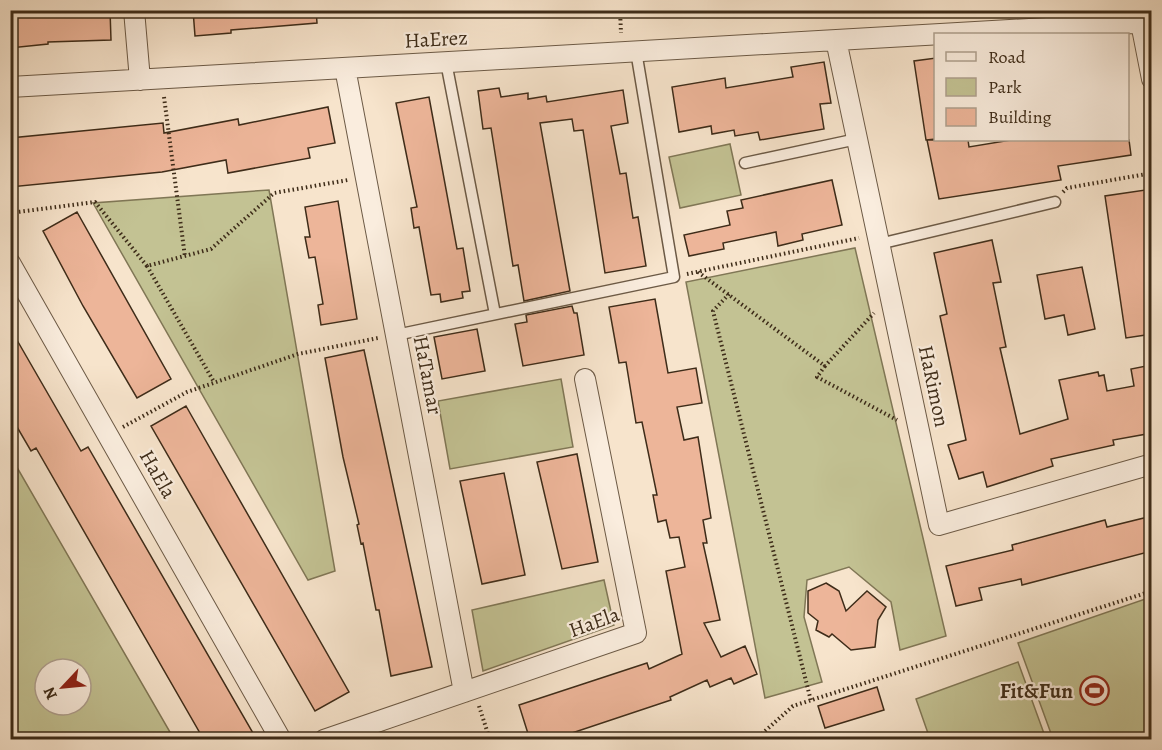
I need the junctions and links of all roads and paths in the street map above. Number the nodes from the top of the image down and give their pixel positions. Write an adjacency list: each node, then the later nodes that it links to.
1 (135, 10): 11 (street)
2 (1146, 22): 3 (street, HaErez); 10 (street)
3 (957, 33)
4 (934, 34): 5 (street, HaErez)
5 (836, 40): 6 (street, HaErez); 13 (street, HaRimon)
6 (636, 51): 7 (street, HaErez); 24 (lane)
7 (446, 62): 8 (street, HaErez); 27 (lane)
8 (345, 68): 9 (street, HaErez); 16 (street, HaTamar)
9 (162, 78): 11 (street, HaErez); 20 (path)
10 (1152, 79)
11 (140, 80): 12 (street, HaErez)
12 (10, 87)
13 (857, 139): 14 (lane); 19 (street, HaRimon)
14 (745, 164)
15 (1152, 173): 17 (path)
16 (366, 177): 20 (path); 28 (street, HaTamar)
17 (1055, 202): 19 (lane)
18 (10, 213): 22 (path)
19 (878, 239): 23 (path); 26 (street, HaRimon)
20 (185, 257): 22 (path)
21 (10, 263): 33 (street, HaEla)
22 (147, 266): 31 (path)
23 (698, 272): 24 (path); 25 (path)
24 (674, 277): 27 (lane)
25 (729, 294): 29 (path); 37 (path)
26 (890, 295): 29 (path); 32 (street, HaRimon)
27 (495, 314): 28 (lane)
28 (396, 335): 31 (path); 36 (street, HaTamar)
29 (825, 366): 32 (path)
30 (585, 379): 36 (street, HaEla)
31 (214, 382): 33 (path)
32 (919, 432): 34 (street, HaRimon)
33 (108, 436): 38 (street, HaEla)
34 (1152, 464)
35 (1152, 591): 37 (path)
36 (469, 690): 39 (street, HaEla); 40 (path)
37 (811, 701): 41 (path)
38 (281, 740)
39 (324, 740)
40 (490, 740)
41 (755, 740)

